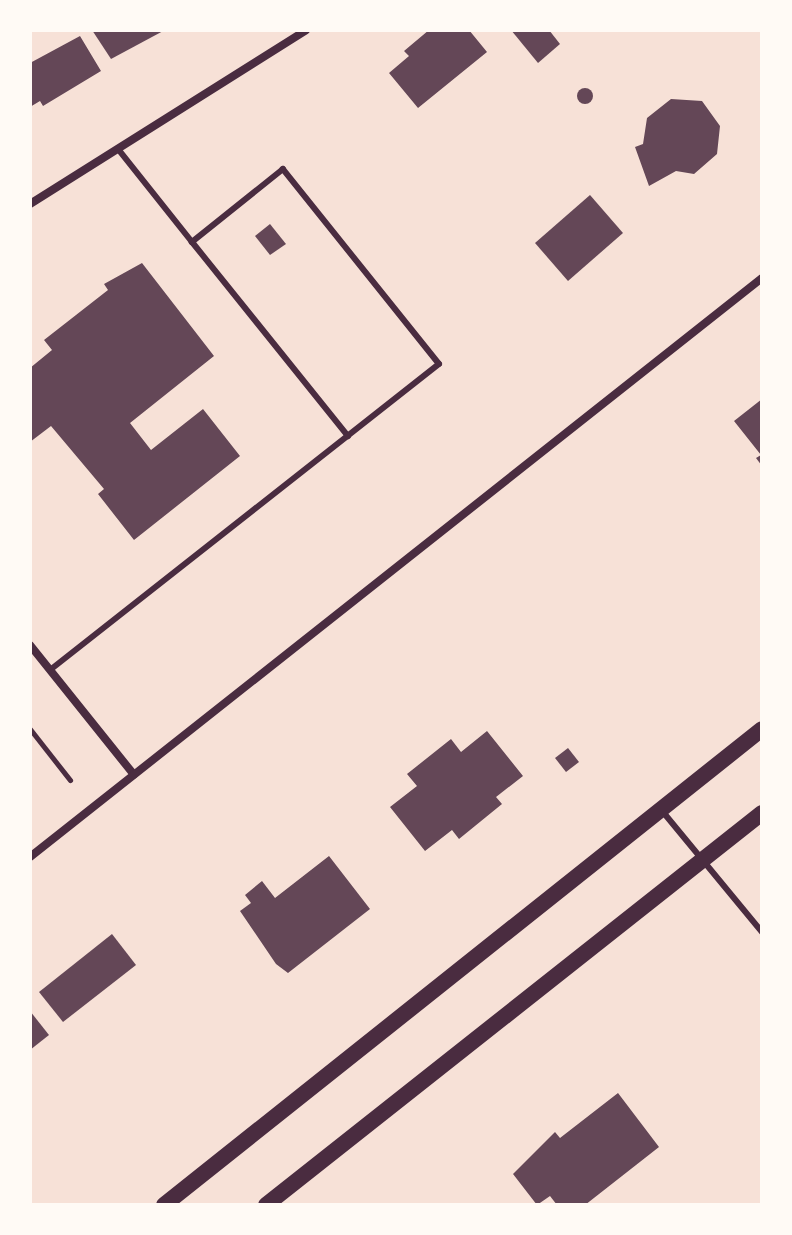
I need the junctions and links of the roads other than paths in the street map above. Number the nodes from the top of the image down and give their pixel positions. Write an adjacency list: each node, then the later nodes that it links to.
1 (306, 30): 2 (street)
2 (118, 149): 3 (street); 4 (lane)
3 (30, 204)
4 (192, 242): 6 (lane); 6 (lane)
5 (762, 278): 10 (street)
6 (348, 436): 8 (lane)
7 (30, 645): 8 (street)
8 (50, 670): 10 (street)
9 (762, 729): 11 (main road)
10 (134, 775): 13 (street)
11 (661, 810): 14 (lane); 16 (main road)
12 (762, 813): 14 (main road)
13 (30, 857)
14 (702, 860): 15 (lane); 17 (main road)
15 (762, 932)
16 (164, 1205)
17 (266, 1205)

